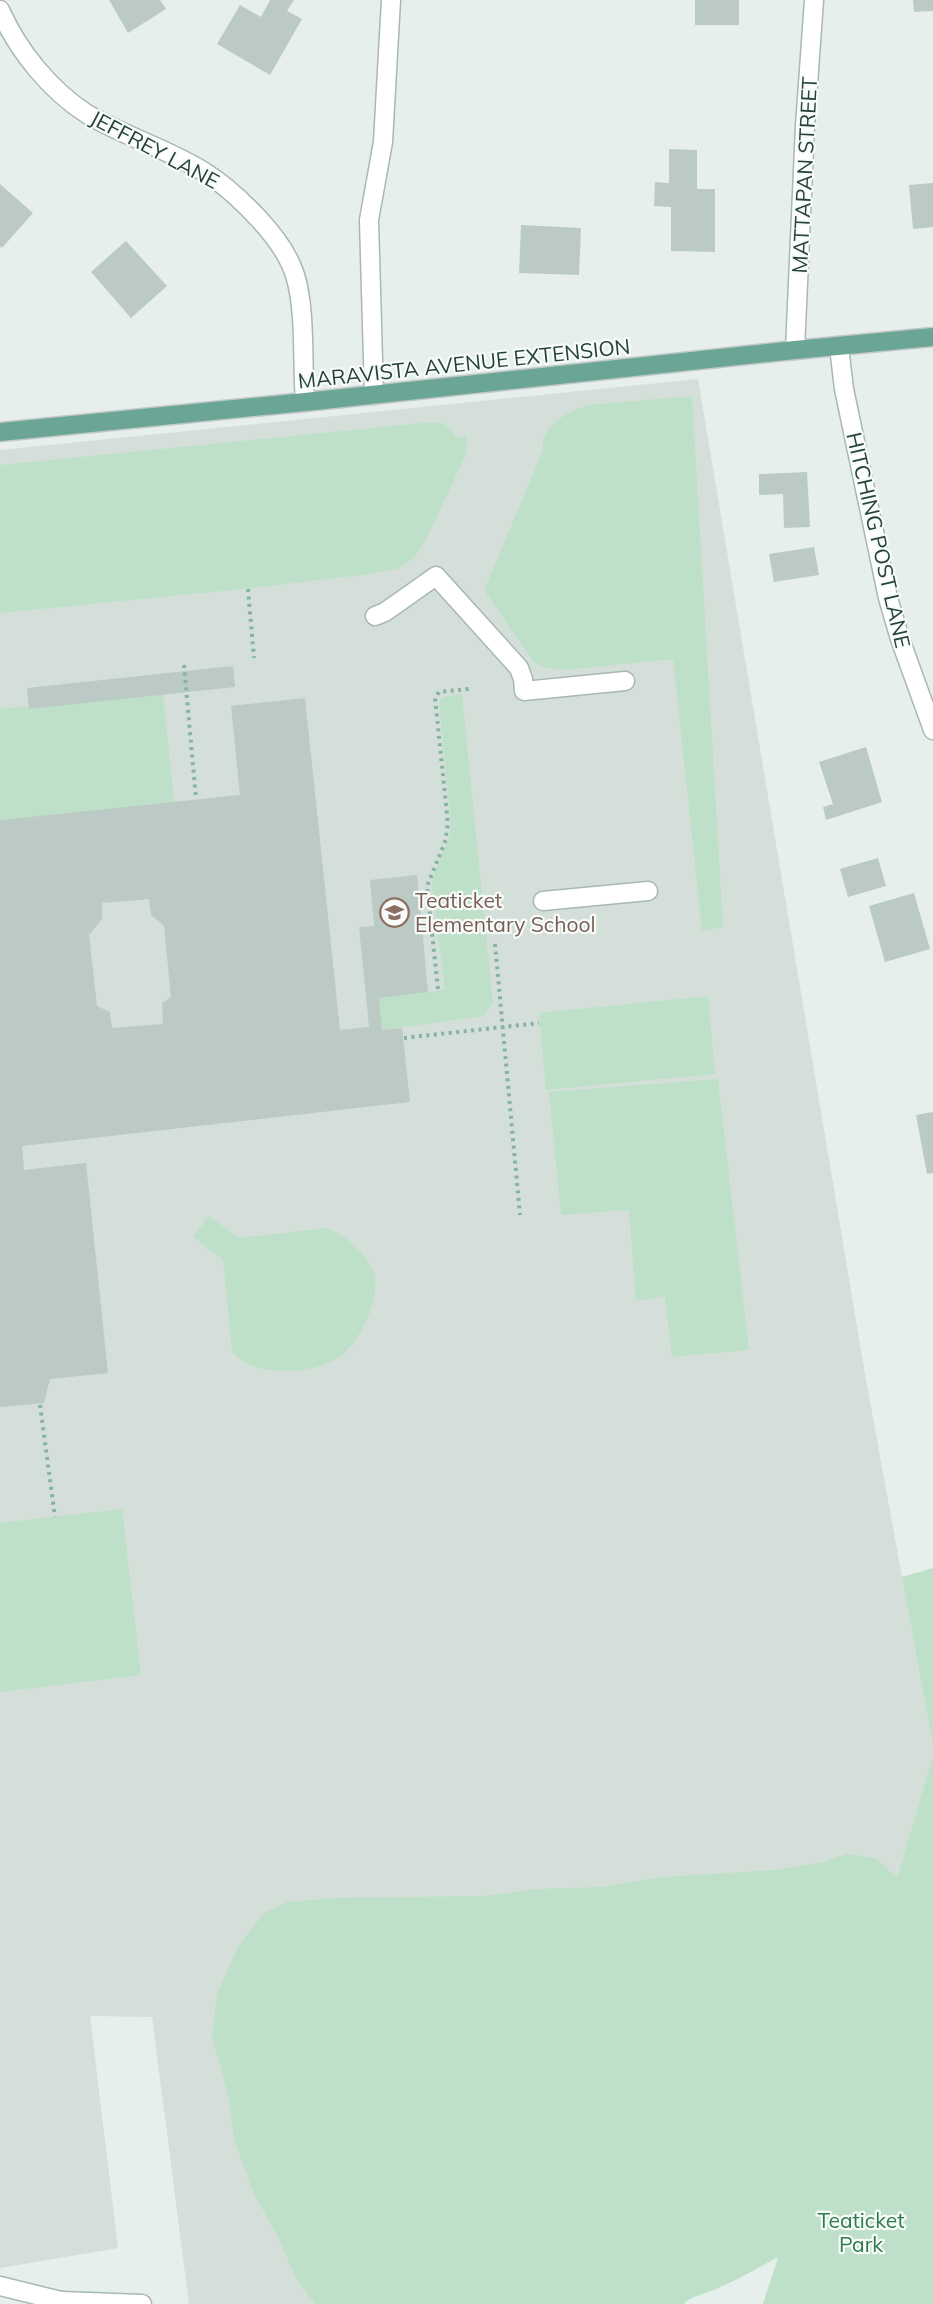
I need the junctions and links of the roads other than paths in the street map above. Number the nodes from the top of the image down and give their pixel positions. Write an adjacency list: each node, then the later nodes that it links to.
1 (391, 0): 7 (street)
2 (814, 0): 6 (street, MATTAPAN STREET)
3 (0, 10): 8 (street, JEFFREY LANE)
4 (933, 337): 5 (main road, MARAVISTA AVENUE EXTENSION)
5 (839, 347): 6 (main road, MARAVISTA AVENUE EXTENSION); 12 (street, HITCHING POST LANE)
6 (795, 350): 7 (main road, MARAVISTA AVENUE EXTENSION)
7 (374, 395): 8 (main road, MARAVISTA AVENUE EXTENSION)
8 (305, 402): 9 (main road, MARAVISTA AVENUE EXTENSION)
9 (0, 432)
10 (375, 616): 11 (street)
11 (625, 681)
12 (933, 730)
13 (648, 891): 14 (street)
14 (543, 901)
15 (0, 2286): 16 (street)
16 (61, 2302): 17 (street)
17 (142, 2304)

